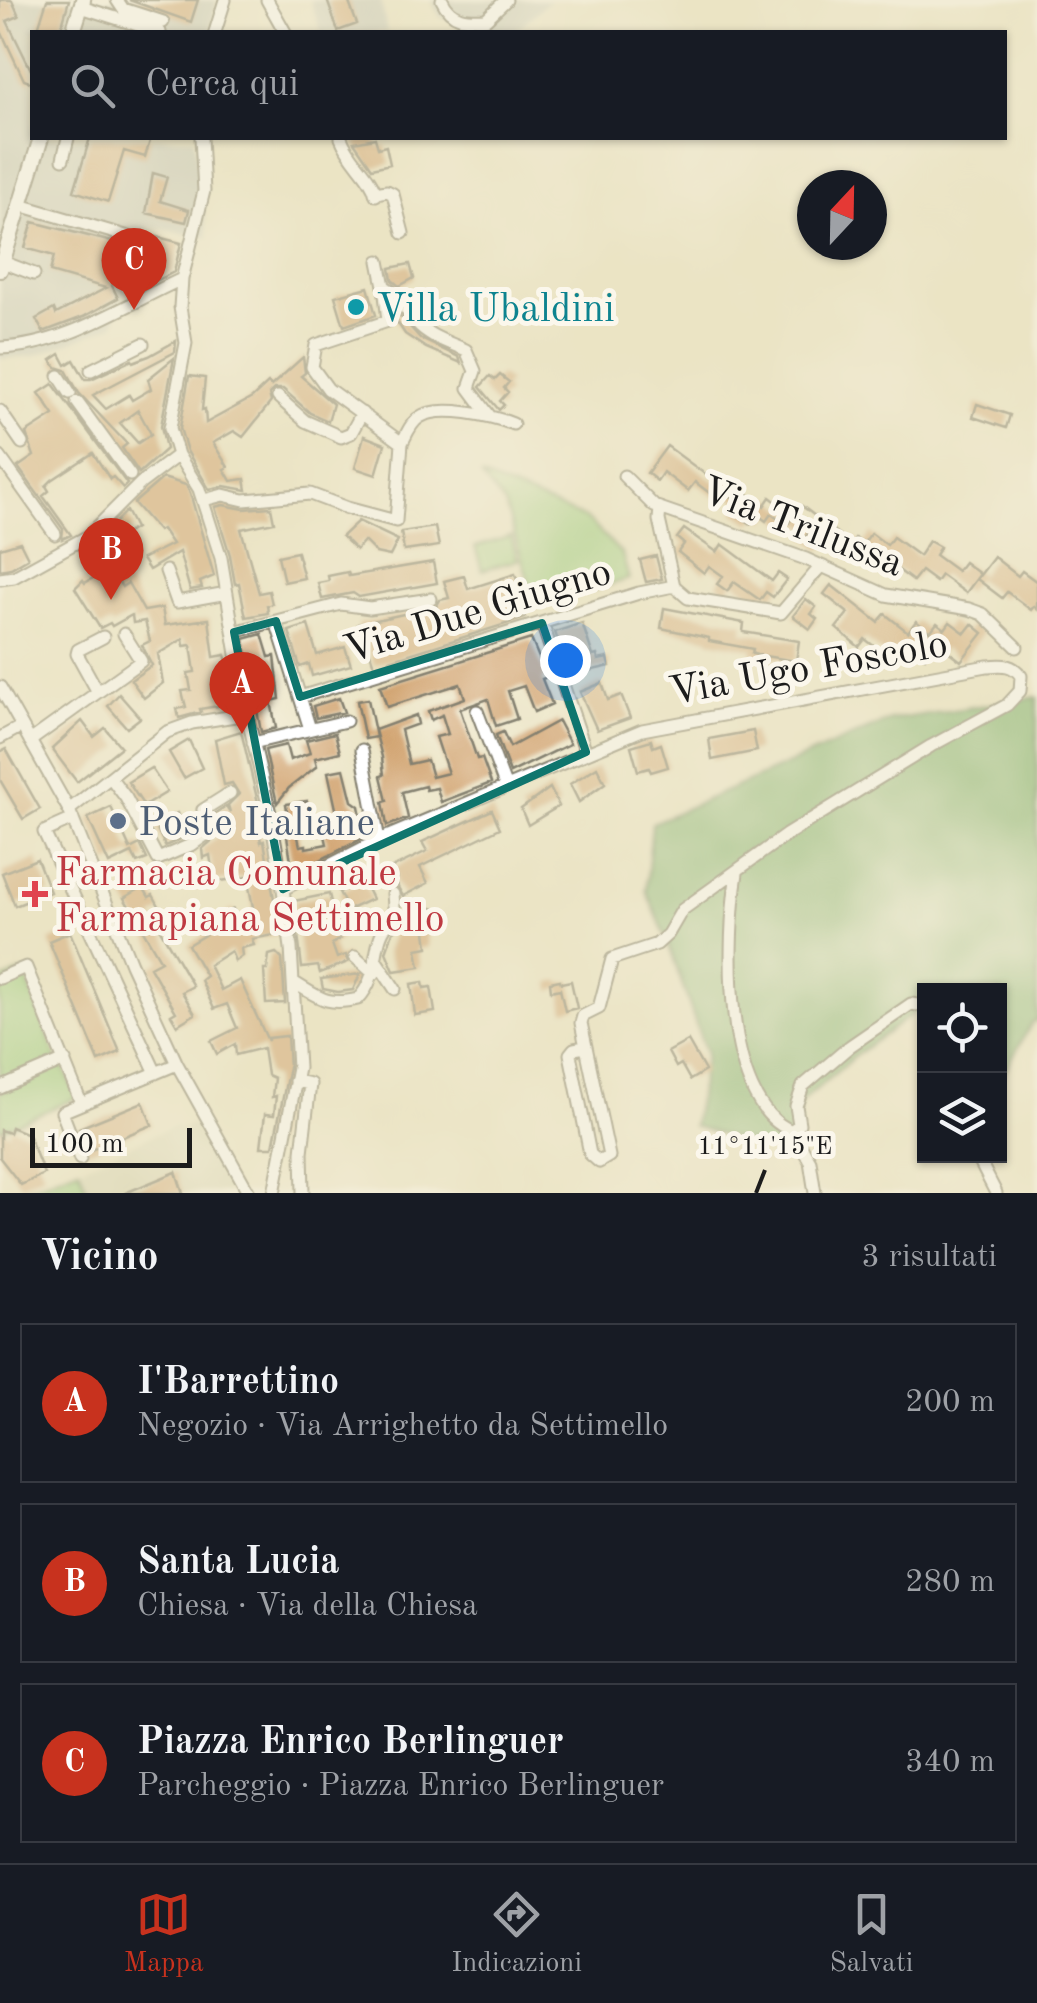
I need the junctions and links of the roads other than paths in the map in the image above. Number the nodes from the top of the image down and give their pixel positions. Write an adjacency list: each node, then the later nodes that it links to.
1 (116, 0): 7 (street)
2 (225, 0): 9 (street)
3 (267, 0): 10 (street)
4 (442, 0): 5 (street)
5 (506, 0)
6 (82, 4): 7 (street); 8 (main road)
7 (161, 27)
8 (74, 30)
9 (216, 30)
10 (283, 30)
11 (40, 140): 16 (main road)
12 (67, 140): 15 (street)
13 (202, 140): 22 (street)
14 (342, 140): 17 (street)
15 (62, 159)
16 (20, 205): 18 (street); 20 (main road)
17 (403, 234)
18 (129, 237)
19 (379, 261): 23 (street)
20 (1, 266): 21 (street)
21 (34, 274)
22 (182, 278): 25 (street); 35 (street)
23 (384, 286): 30 (street); 31 (street)
24 (144, 344): 26 (street)
25 (0, 348)
26 (87, 369)
27 (59, 376): 38 (street)
28 (278, 398): 30 (street)
29 (0, 411): 33 (street)
30 (362, 414): 34 (street)
31 (489, 414): 32 (street); 34 (street)
32 (513, 424)
33 (22, 443)
34 (402, 443): 39 (street)
35 (178, 455): 38 (street); 39 (street)
36 (0, 457): 41 (street)
37 (624, 476): 40 (street, Via Trilussa)
38 (134, 481): 42 (street)
39 (204, 500): 48 (street)
40 (660, 508): 43 (street, Via Trilussa); 47 (street, Via Due Giugno)
41 (55, 534)
42 (87, 537): 44 (street); 46 (street)
43 (821, 566): 47 (street, Via Due Giugno); 55 (street, Via Trilussa)
44 (105, 568)
45 (166, 571): 48 (street)
46 (0, 579)
47 (674, 586): 51 (street, Via Due Giugno)
48 (228, 593): 52 (street)
49 (430, 598): 50 (street)
50 (276, 621): 52 (street); 58 (street)
51 (542, 623): 58 (street, Via Due Giugno); 68 (street)
52 (234, 632): 60 (street)
53 (124, 634): 57 (street)
54 (102, 637): 57 (street)
55 (1017, 647)
56 (0, 687): 62 (street)
57 (98, 692): 65 (street)
58 (300, 698): 63 (street)
59 (477, 711): 70 (street)
60 (247, 714): 66 (street); 69 (street)
61 (346, 721): 63 (street)
62 (22, 726): 64 (street); 65 (street)
63 (310, 729): 66 (street)
64 (0, 738)
65 (30, 741): 72 (street)
66 (253, 743): 75 (street)
67 (362, 750): 73 (street)
68 (586, 752): 70 (street, Via Ugo Foscolo); 74 (street, Via Ugo Foscolo)
69 (111, 778): 71 (street); 72 (street)
70 (505, 785): 73 (street, Via Ugo Foscolo)
71 (230, 793)
72 (71, 814): 87 (street); 88 (street)
73 (378, 840): 75 (street, Via Ugo Foscolo)
74 (736, 873): 85 (street); 92 (street)
75 (283, 889): 82 (street)
76 (393, 894): 78 (street)
77 (431, 914): 78 (street)
78 (395, 919): 80 (street)
79 (355, 957): 80 (street)
80 (375, 968): 82 (street); 83 (street)
81 (0, 978): 86 (street)
82 (293, 982): 89 (street)
83 (395, 989)
84 (917, 1005): 92 (street)
85 (585, 1048): 85 (street)
86 (66, 1060): 90 (street); 91 (street)
87 (178, 1064): 88 (street); 95 (street)
88 (156, 1073): 91 (street)
89 (295, 1082): 96 (street); 97 (street)
90 (0, 1088)
91 (81, 1102): 93 (street)
92 (792, 1131): 98 (street)
93 (80, 1159)
94 (981, 1163): 99 (street)
95 (249, 1193)
96 (274, 1193)
97 (303, 1193)
98 (815, 1193)
99 (996, 1193)

